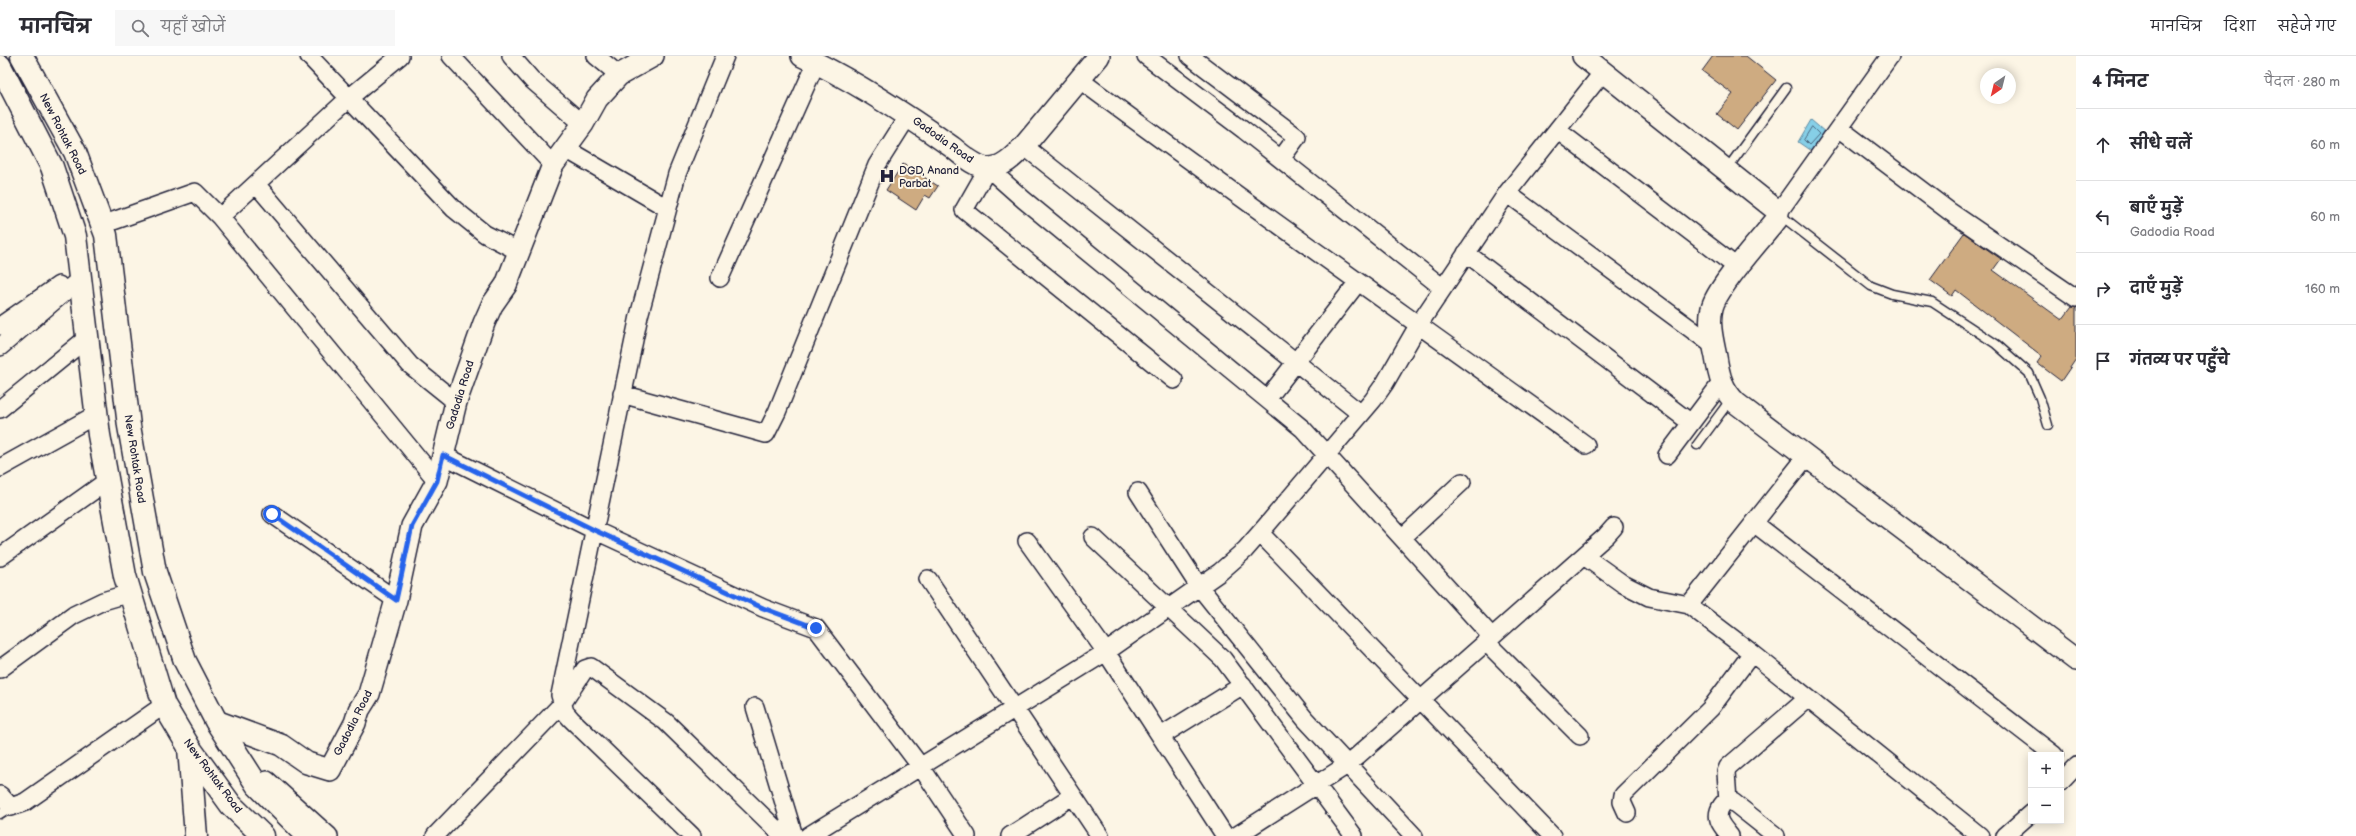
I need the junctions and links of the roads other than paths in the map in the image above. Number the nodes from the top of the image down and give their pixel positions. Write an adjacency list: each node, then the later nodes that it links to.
1 (22, 56): 36 (main road, New Rohtak Road)
2 (309, 56): 20 (street)
3 (400, 56): 20 (street)
4 (451, 56): 28 (street)
5 (511, 56): 22 (street)
6 (596, 56): 17 (street)
7 (653, 56): 17 (street, Gadodia Road)
8 (725, 56): 33 (street)
9 (1099, 56): 18 (street)
10 (1146, 56): 27 (street)
11 (1190, 56): 27 (street)
12 (1583, 56): 16 (street)
13 (1890, 56): 23 (street)
14 (809, 59): 21 (street, Gadodia Road); 41 (street)
15 (0, 66): 40 (main road, New Rohtak Road)
16 (1603, 72): 24 (street); 30 (street)
17 (619, 75): 22 (street, Gadodia Road)
18 (1080, 80): 25 (street); 42 (street)
19 (1786, 88): 30 (lane)
20 (349, 98): 31 (street); 37 (street)
21 (908, 116): 29 (street, Gadodia Road); 53 (street)
22 (583, 124): 26 (street, Gadodia Road)
23 (1839, 128): 34 (street); 44 (street)
24 (1557, 130): 32 (street); 39 (street)
25 (1024, 146): 29 (street); 50 (street)
26 (566, 149): 28 (street, Gadodia Road); 33 (street)
27 (1281, 159): 43 (street)
28 (553, 165): 37 (street, Gadodia Road)
29 (988, 168): 51 (street); 54 (street)
30 (1726, 170): 34 (street)
31 (256, 184): 35 (street); 55 (street)
32 (1507, 193): 38 (street); 48 (street)
33 (667, 208): 53 (street)
34 (1778, 213): 39 (street); 60 (lane)
35 (220, 218): 36 (street); 69 (street)
36 (102, 225): 100 (main road, New Rohtak Road)
37 (520, 252): 55 (street, Gadodia Road)
38 (1466, 252): 43 (street); 59 (street)
39 (1738, 268): 48 (street)
40 (80, 275): 46 (street); 47 (main road, New Rohtak Road); 49 (street)
41 (720, 278)
42 (1358, 282): 45 (street); 50 (street)
43 (1443, 288): 45 (street)
44 (2076, 298)
45 (1419, 324): 58 (street); 61 (street)
46 (0, 326)
47 (87, 338): 56 (street); 57 (main road, New Rohtak Road)
48 (1714, 346): 52 (street)
49 (0, 347)
50 (1296, 361): 54 (street); 58 (street)
51 (1174, 380)
52 (1726, 391): 59 (street); 62 (lane); 66 (street)
53 (622, 394): 75 (street)
54 (1268, 398): 63 (street)
55 (456, 402): 64 (street, Gadodia Road)
56 (0, 409)
57 (97, 414): 67 (street); 68 (main road, New Rohtak Road)
58 (1361, 414): 63 (street)
59 (1691, 423): 65 (street)
60 (2048, 425)
61 (1586, 445)
62 (1697, 445)
63 (1328, 454): 76 (street); 78 (street)
64 (443, 455): 69 (street, Gadodia Road); 75 (street)
65 (1667, 455)
66 (1807, 456): 73 (street); 91 (street)
67 (0, 468)
68 (107, 481): 81 (street); 84 (main road, New Rohtak Road)
69 (437, 481): 85 (street, Gadodia Road)
70 (1462, 482): 78 (street)
71 (1138, 492): 83 (street)
72 (272, 514): 85 (street)
73 (1754, 523): 86 (street); 104 (street)
74 (1614, 527): 80 (street)
75 (594, 530): 96 (street); 107 (street)
76 (1260, 533): 83 (street); 95 (street)
77 (1093, 537): 87 (street)
78 (1402, 538): 88 (street)
79 (1027, 541): 89 (street)
80 (1584, 556): 86 (street); 88 (street)
81 (0, 557)
82 (928, 579): 99 (street)
83 (1198, 585): 87 (street); 105 (street)
84 (130, 593): 92 (street); 97 (main road, New Rohtak Road)
85 (396, 600): 100 (street, Gadodia Road)
86 (1689, 605): 90 (street)
87 (1168, 607): 89 (street); 93 (street)
88 (1489, 640): 95 (street); 102 (street)
89 (1106, 652): 99 (street); 101 (street)
90 (1752, 653): 94 (street); 113 (street)
91 (2076, 660)
92 (0, 669)
93 (1244, 684): 101 (street); 109 (street)
94 (1808, 698): 111 (street); 134 (street)
95 (1420, 701): 105 (street); 131 (street)
96 (562, 704): 119 (street); 120 (street); 121 (street)
97 (164, 705): 103 (main road, New Rohtak Road); 112 (street)
98 (755, 707): 122 (street)
99 (1014, 708): 107 (street); 110 (street)
100 (222, 724): 117 (main road, New Rohtak Road); 118 (street)
101 (1161, 736): 127 (street)
102 (1580, 736)
103 (189, 747): 115 (main road); 116 (main road, New Rohtak Road)
104 (2050, 752)
105 (1347, 765): 109 (street); 130 (street)
106 (2070, 766): 108 (street)
107 (921, 767): 123 (street); 124 (street)
108 (2064, 777)
109 (1315, 785): 128 (street); 129 (street)
110 (1072, 796): 125 (street); 126 (street)
111 (1728, 801): 132 (street); 133 (street)
112 (4, 805)
113 (1627, 813)
114 (2028, 816): 135 (street)
115 (196, 836)
116 (263, 836)
117 (308, 836)
118 (329, 836)
119 (435, 836)
120 (692, 836)
121 (783, 836)
122 (794, 836)
123 (808, 836)
124 (967, 836)
125 (1010, 836)
126 (1100, 836)
127 (1225, 836)
128 (1236, 836)
129 (1354, 836)
130 (1414, 836)
131 (1552, 836)
132 (1730, 836)
133 (1776, 836)
134 (1980, 836)
135 (2005, 836)

